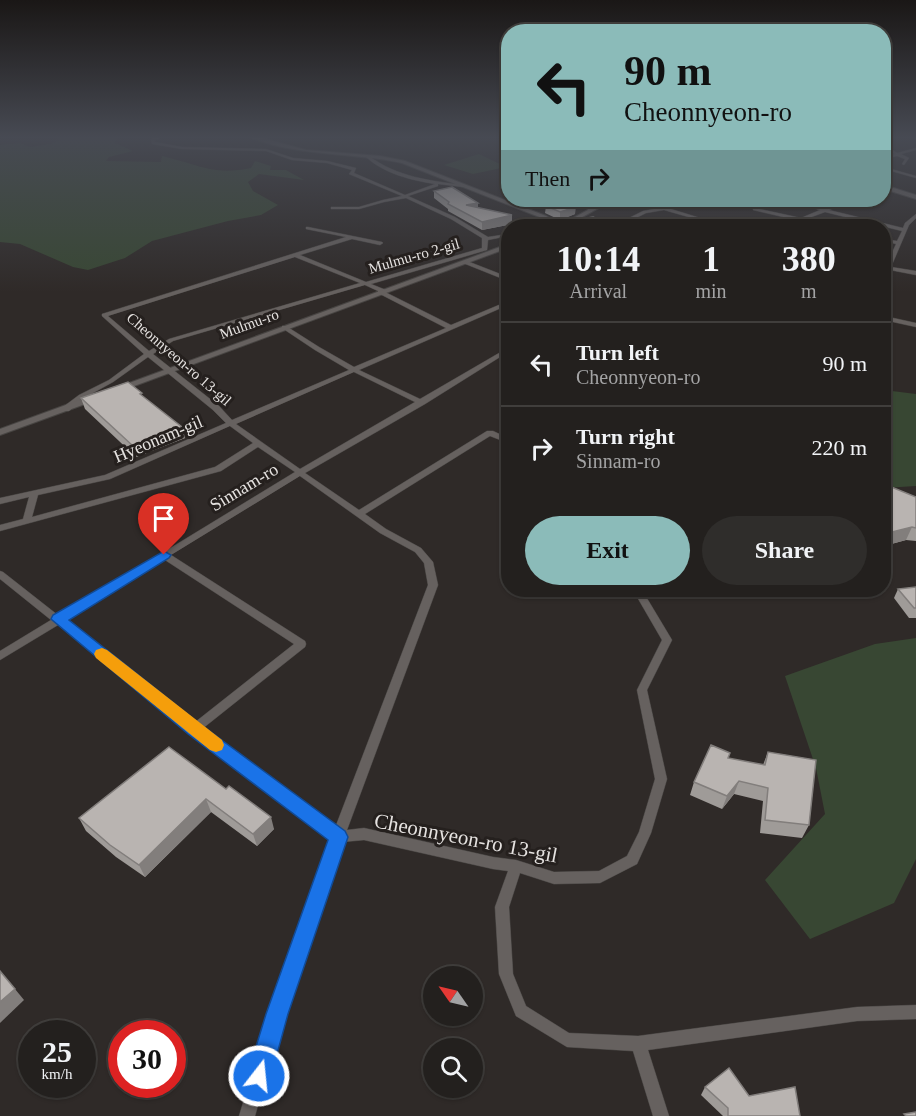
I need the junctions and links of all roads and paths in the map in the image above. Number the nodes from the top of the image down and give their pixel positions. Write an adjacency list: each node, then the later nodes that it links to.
1 (388, 188): 5 (street, Mulmu-ro 2-gil)
2 (423, 188): 5 (street)
3 (469, 188): 7 (street)
4 (891, 189): 6 (main road)
5 (408, 196): 16 (street); 36 (street, Mulmu-ro 2-gil)
6 (916, 197)
7 (501, 200)
8 (518, 207): 23 (street)
9 (589, 207): 20 (street)
10 (597, 207): 20 (main road)
11 (637, 207): 21 (street)
12 (660, 207): 18 (street)
13 (676, 207): 18 (street)
14 (813, 207): 19 (street)
15 (832, 207): 19 (street)
16 (333, 208)
17 (755, 208): 27 (street)
18 (667, 209): 21 (street); 26 (street)
19 (825, 210): 28 (street); 29 (street)
20 (590, 211): 24 (main road)
21 (637, 215): 25 (street)
22 (916, 215): 32 (street)
23 (548, 219)
24 (575, 219)
25 (630, 219)
26 (701, 219)
27 (797, 219)
28 (803, 219)
29 (863, 219)
30 (891, 226): 32 (street)
31 (308, 228): 35 (street)
32 (905, 229): 33 (street); 39 (street)
33 (916, 232)
34 (501, 236): 36 (street)
35 (352, 237): 38 (street); 41 (street, Cheonnyeon-ro 13-gil)
36 (486, 239): 47 (street, Mulmu-ro 2-gil)
37 (891, 242): 39 (street)
38 (380, 243)
39 (897, 243): 42 (street)
40 (501, 249): 43 (main road, Mulmu-ro)
41 (296, 255): 47 (street); 54 (street, Cheonnyeon-ro 13-gil)
42 (891, 256)
43 (465, 262): 46 (street); 48 (main road, Mulmu-ro)
44 (891, 268): 45 (street)
45 (916, 273)
46 (501, 276)
47 (364, 283): 48 (street); 54 (street, Mulmu-ro 2-gil)
48 (382, 292): 52 (main road, Mulmu-ro); 53 (street)
49 (501, 306): 53 (street, Hyeonam-gil)
50 (891, 320): 51 (street)
51 (916, 325)
52 (284, 327): 56 (main road, Mulmu-ro); 57 (street)
53 (452, 328): 57 (street, Hyeonam-gil)
54 (147, 354): 56 (street, Cheonnyeon-ro 13-gil); 59 (street, Mulmu-ro 2-gil)
55 (501, 354): 58 (street, Sinnam-ro)
56 (167, 370): 59 (main road, Mulmu-ro); 60 (street, Cheonnyeon-ro 13-gil)
57 (354, 371): 58 (street); 60 (street, Hyeonam-gil)
58 (423, 402): 64 (street, Sinnam-ro)
59 (66, 409): 61 (main road, Mulmu-ro)
60 (231, 424): 63 (street, Cheonnyeon-ro 13-gil); 65 (street, Hyeonam-gil)
61 (1, 431)
62 (501, 438): 67 (street)
63 (259, 443): 64 (street, Cheonnyeon-ro 13-gil); 68 (street)
64 (301, 472): 67 (street, Cheonnyeon-ro 13-gil); 70 (street, Sinnam-ro)
65 (34, 495): 66 (street, Hyeonam-gil); 68 (street)
66 (0, 501)
67 (359, 514): 76 (street, Cheonnyeon-ro 13-gil)
68 (27, 521): 69 (street)
69 (0, 528)
70 (164, 555): 73 (street, Sinnam-ro); 75 (street)
71 (0, 574): 73 (street)
72 (642, 597): 77 (street, Cheonnyeon-ro 13-gil)
73 (58, 619): 74 (street, Sinnam-ro); 75 (street)
74 (0, 656)
75 (194, 729): 76 (street)
76 (338, 837): 77 (street, Cheonnyeon-ro 13-gil); 80 (street)
77 (516, 866): 79 (street)
78 (916, 1012): 79 (street)
79 (638, 1044): 81 (street)
80 (247, 1116)
81 (661, 1116)

